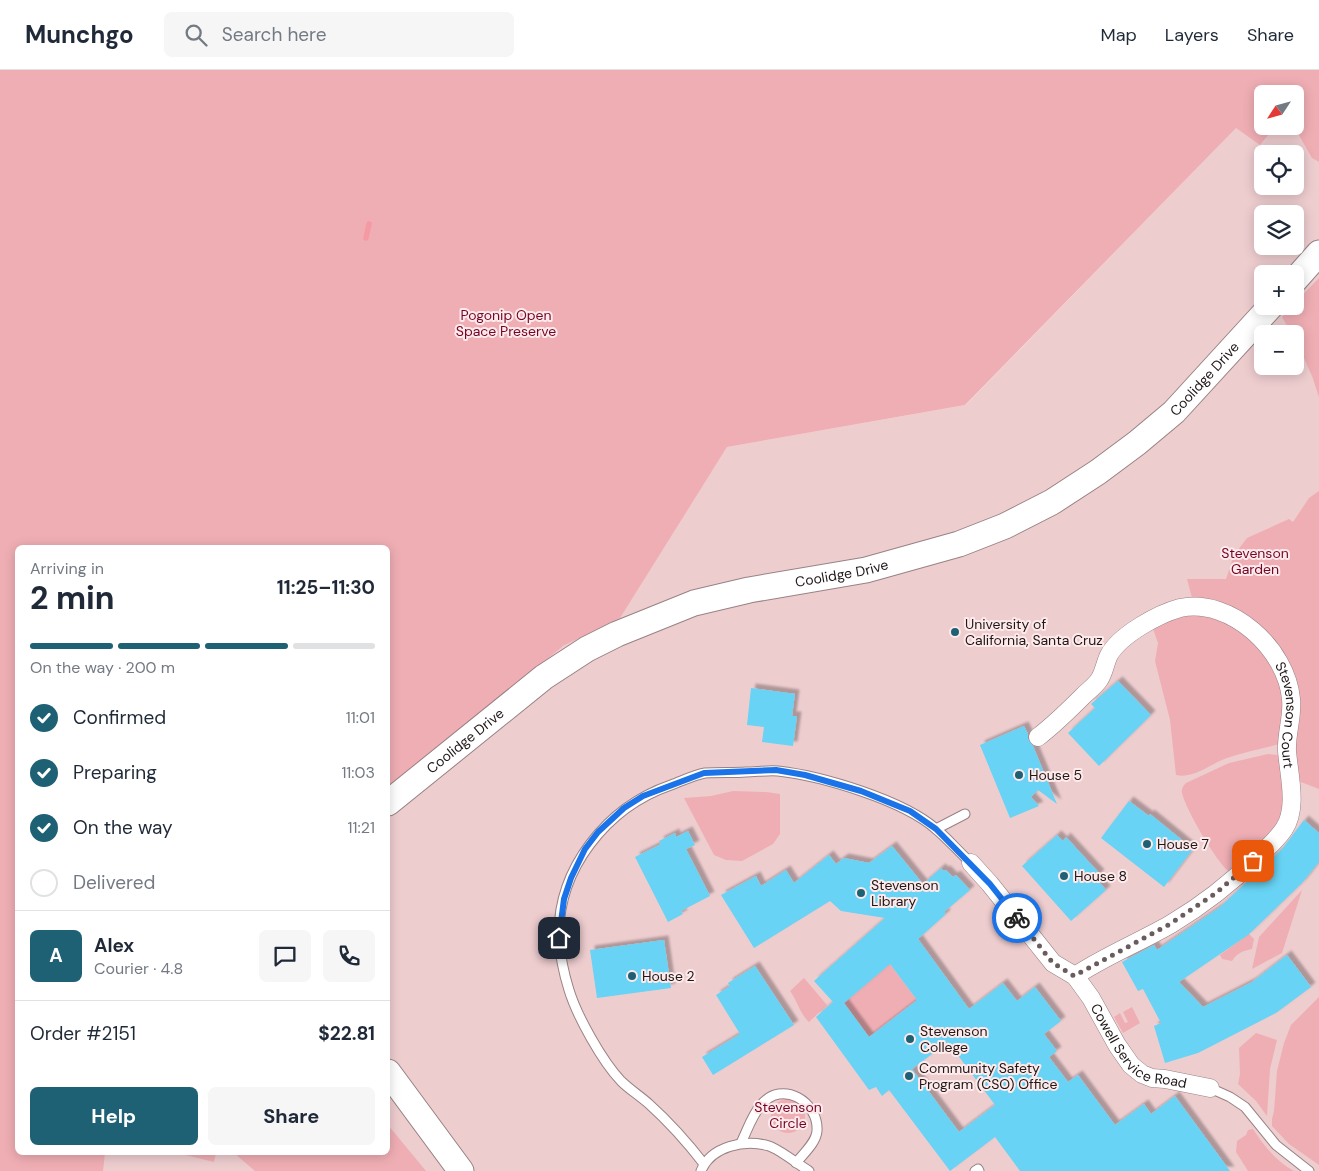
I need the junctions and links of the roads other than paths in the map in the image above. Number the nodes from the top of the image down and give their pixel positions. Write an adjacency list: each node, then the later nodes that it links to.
1 (1319, 253): 2 (street)
2 (1304, 270)
3 (1263, 315): 5 (street, Coolidge Drive)
4 (1038, 737): 9 (street, Stevenson Court)
5 (390, 801)
6 (965, 814): 7 (lane)
7 (936, 829): 8 (lane); 14 (lane)
8 (971, 864): 9 (street)
9 (1074, 976): 11 (street, Cowell Service Road)
10 (390, 1075): 15 (street)
11 (1210, 1088): 19 (lane, Cowell Service Road)
12 (741, 1143): 13 (lane); 13 (lane); 14 (lane)
13 (796, 1163): 16 (lane)
14 (702, 1167)
15 (462, 1171)
16 (809, 1171)
17 (975, 1171): 18 (lane)
18 (979, 1171)
19 (1309, 1171)

